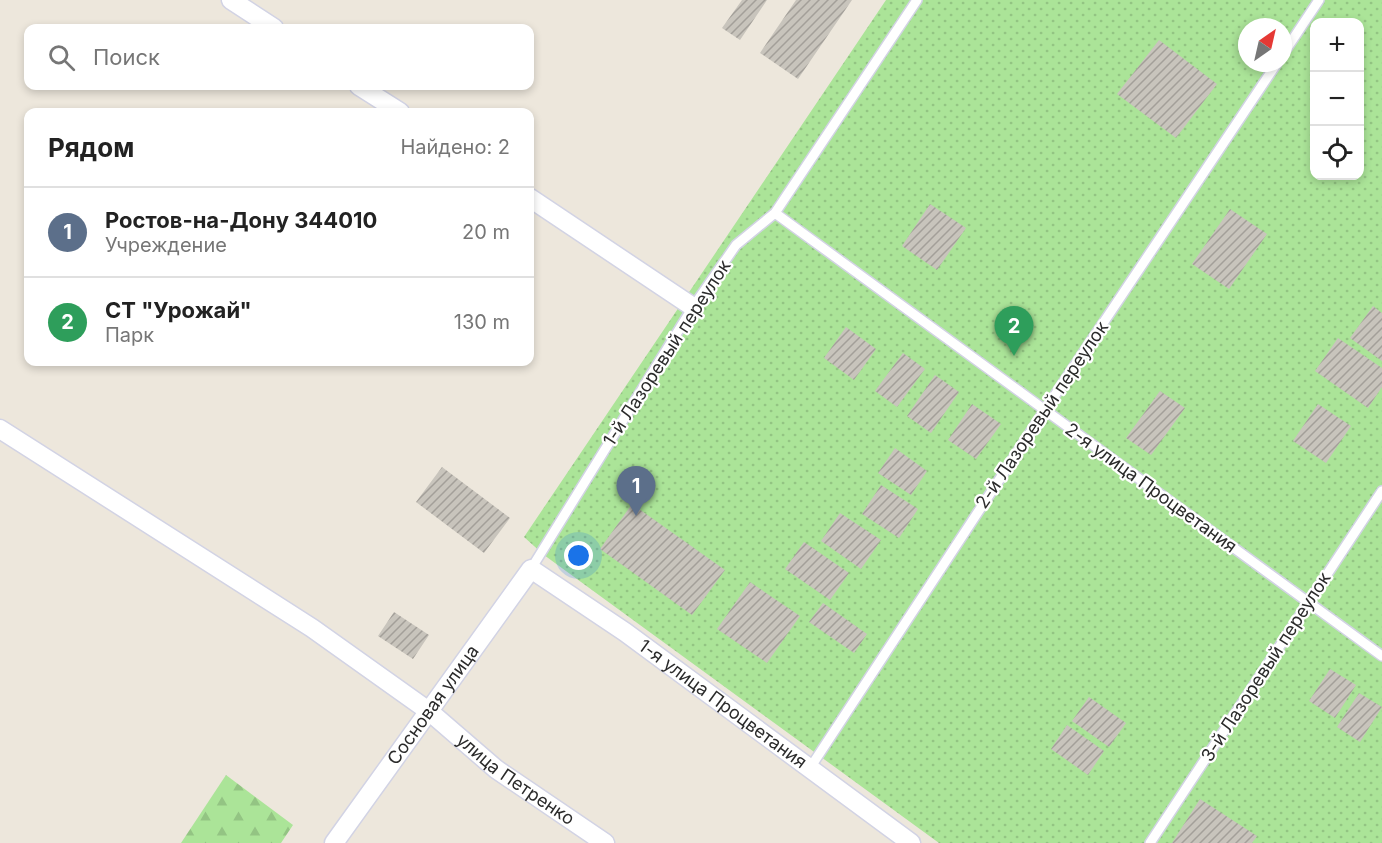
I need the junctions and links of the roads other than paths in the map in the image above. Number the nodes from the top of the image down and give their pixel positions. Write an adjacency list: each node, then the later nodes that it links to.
1 (231, 0): 4 (street)
2 (917, 0): 10 (lane, 1-й Лазоревый переулок)
3 (1319, 0): 5 (lane)
4 (268, 24)
5 (1292, 40)
6 (1271, 72): 12 (lane, 2-й Лазоревый переулок)
7 (365, 90): 8 (street)
8 (394, 108)
9 (534, 201): 11 (street)
10 (775, 213): 11 (lane, 1-й Лазоревый переулок); 12 (lane, 2-я улица Процветания)
11 (693, 307): 15 (lane, 1-й Лазоревый переулок)
12 (1045, 410): 16 (lane, 2-я улица Процветания); 19 (lane, 2-й Лазоревый переулок)
13 (0, 429): 18 (street, улица Петренко)
14 (1382, 491): 16 (lane, 3-й Лазоревый переулок)
15 (531, 569): 18 (street, Сосновая улица); 19 (street, 1-я улица Процветания)
16 (1309, 603): 17 (lane, 2-я улица Процветания); 23 (lane, 3-й Лазоревый переулок)
17 (1382, 656)
18 (430, 712): 20 (street, Сосновая улица); 21 (street, улица Петренко)
19 (810, 768): 22 (street, 1-я улица Процветания)
20 (334, 843)
21 (605, 843)
22 (911, 843)
23 (1150, 843)

